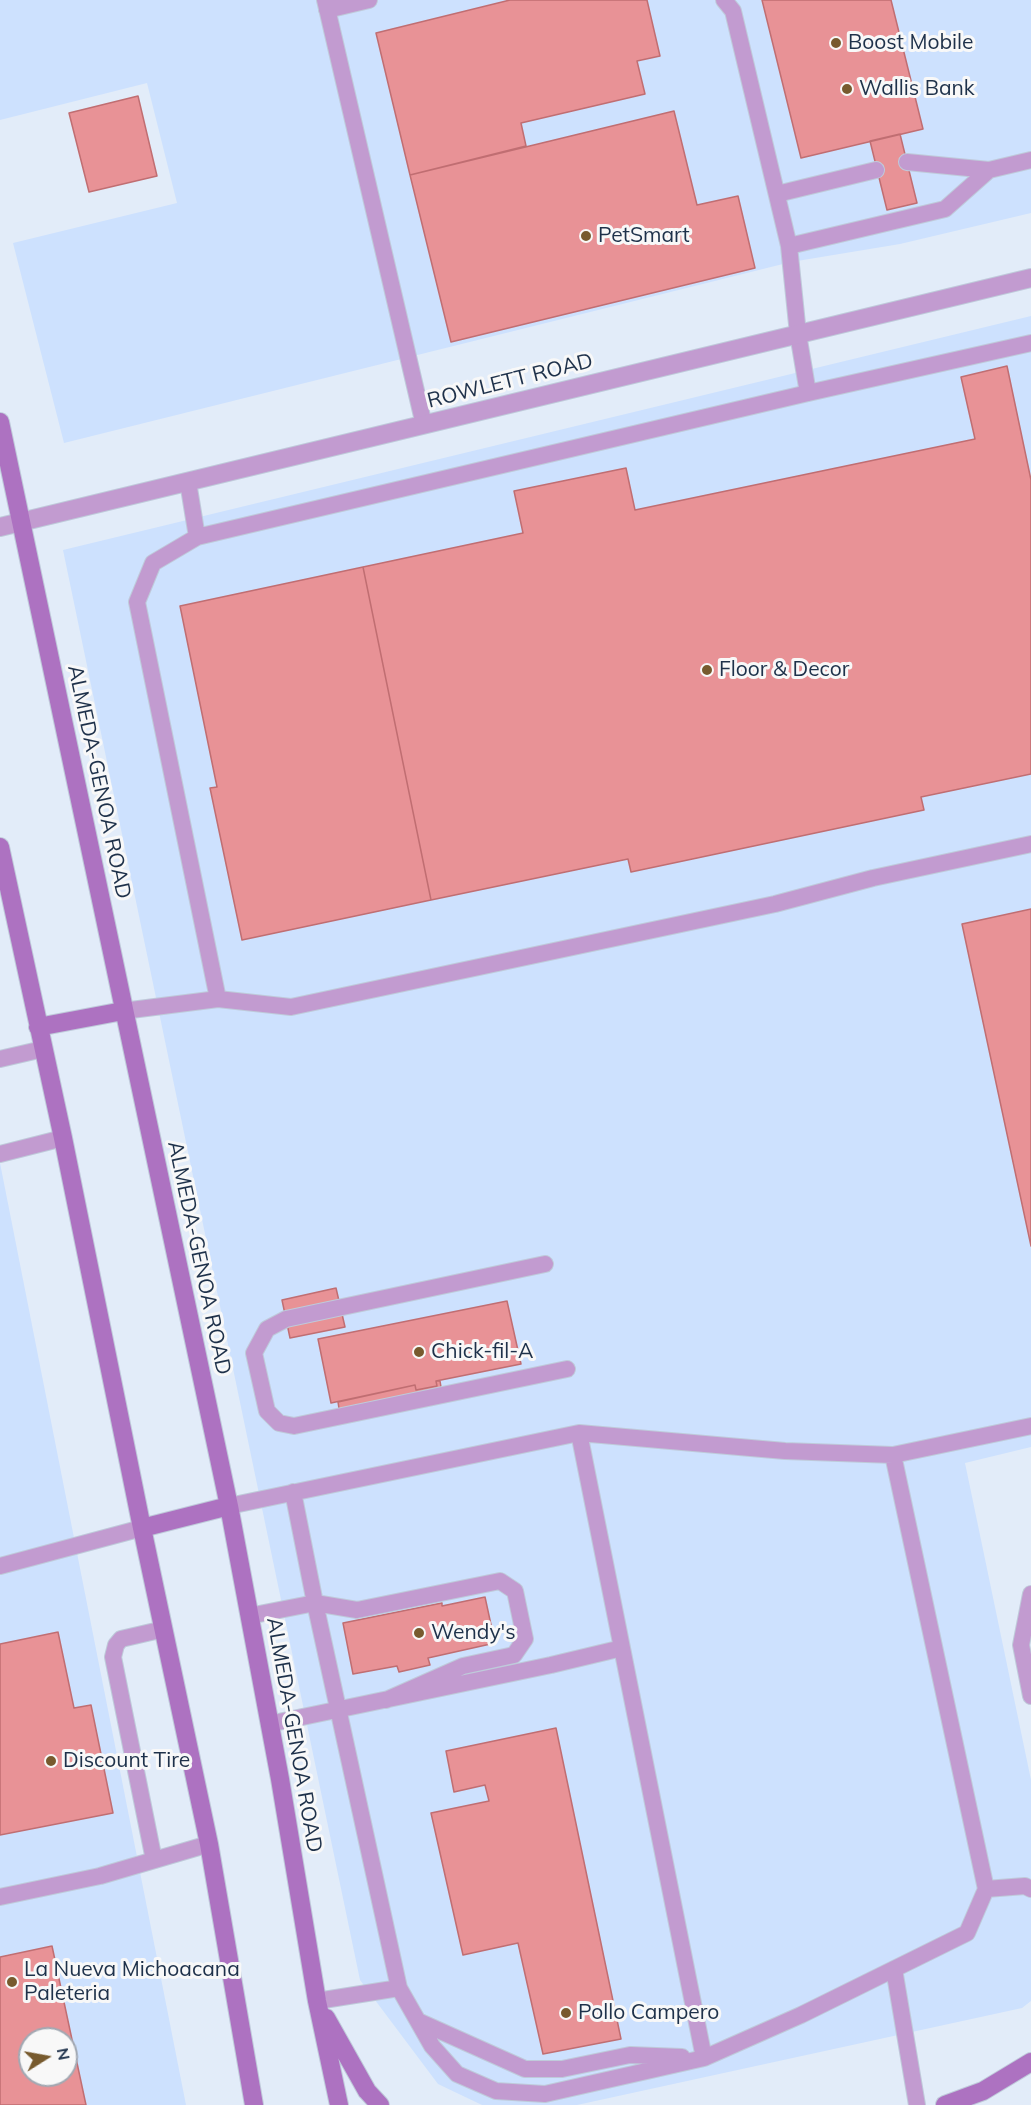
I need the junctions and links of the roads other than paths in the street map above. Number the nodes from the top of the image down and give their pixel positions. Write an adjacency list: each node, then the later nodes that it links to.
1 (369, 0): 3 (lane)
2 (724, 0): 8 (lane)
3 (326, 5): 15 (lane)
4 (1031, 160): 7 (lane)
5 (907, 162): 7 (lane)
6 (876, 170): 8 (lane)
7 (989, 170): 9 (lane)
8 (777, 194): 9 (lane)
9 (789, 246): 11 (lane)
10 (1031, 278): 11 (street, ROWLETT ROAD)
11 (798, 334): 13 (lane); 15 (street, ROWLETT ROAD)
12 (1031, 343): 13 (lane)
13 (808, 393): 19 (lane)
14 (0, 422): 17 (main road, ALMEDA-GENOA ROAD)
15 (424, 424): 16 (street, ROWLETT ROAD)
16 (188, 482): 17 (street, ROWLETT ROAD); 19 (lane)
17 (22, 522): 18 (street, ROWLETT ROAD); 23 (main road, ALMEDA-GENOA ROAD)
18 (0, 527)
19 (197, 537): 22 (lane)
20 (1031, 844): 22 (lane)
21 (0, 847): 24 (main road)
22 (218, 999): 23 (lane)
23 (123, 1011): 24 (main road); 35 (main road, ALMEDA-GENOA ROAD)
24 (38, 1027): 25 (main road)
25 (43, 1049): 26 (lane); 27 (main road)
26 (0, 1059)
27 (63, 1138): 28 (lane); 36 (main road)
28 (0, 1154)
29 (545, 1264): 30 (lane)
30 (567, 1369)
31 (1031, 1426): 33 (lane)
32 (579, 1433): 33 (lane); 34 (lane); 42 (lane)
33 (893, 1455): 50 (lane)
34 (292, 1492): 35 (lane); 39 (lane)
35 (229, 1506): 36 (main road); 40 (main road, ALMEDA-GENOA ROAD)
36 (142, 1528): 37 (lane); 41 (main road)
37 (0, 1566)
38 (1031, 1594): 43 (lane)
39 (315, 1603): 40 (lane); 44 (lane); 45 (lane)
40 (249, 1616): 46 (main road, ALMEDA-GENOA ROAD)
41 (164, 1629): 47 (main road); 48 (lane)
42 (622, 1648): 44 (lane); 56 (lane)
43 (1031, 1695)
44 (386, 1700): 45 (lane)
45 (338, 1709): 46 (lane); 53 (lane)
46 (269, 1724): 54 (main road, ALMEDA-GENOA ROAD)
47 (209, 1844): 48 (lane); 58 (main road)
48 (154, 1860): 51 (lane)
49 (1031, 1888): 50 (lane)
50 (986, 1889): 52 (lane)
51 (0, 1897)
52 (894, 1969): 56 (lane); 61 (lane)
53 (399, 1988): 54 (lane); 55 (lane)
54 (317, 2001): 59 (main road, ALMEDA-GENOA ROAD); 60 (main road)
55 (418, 2021): 56 (lane); 56 (lane)
56 (704, 2058)
57 (1031, 2062): 62 (main road)
58 (254, 2105)
59 (339, 2105)
60 (380, 2105)
61 (917, 2105)
62 (945, 2105)

